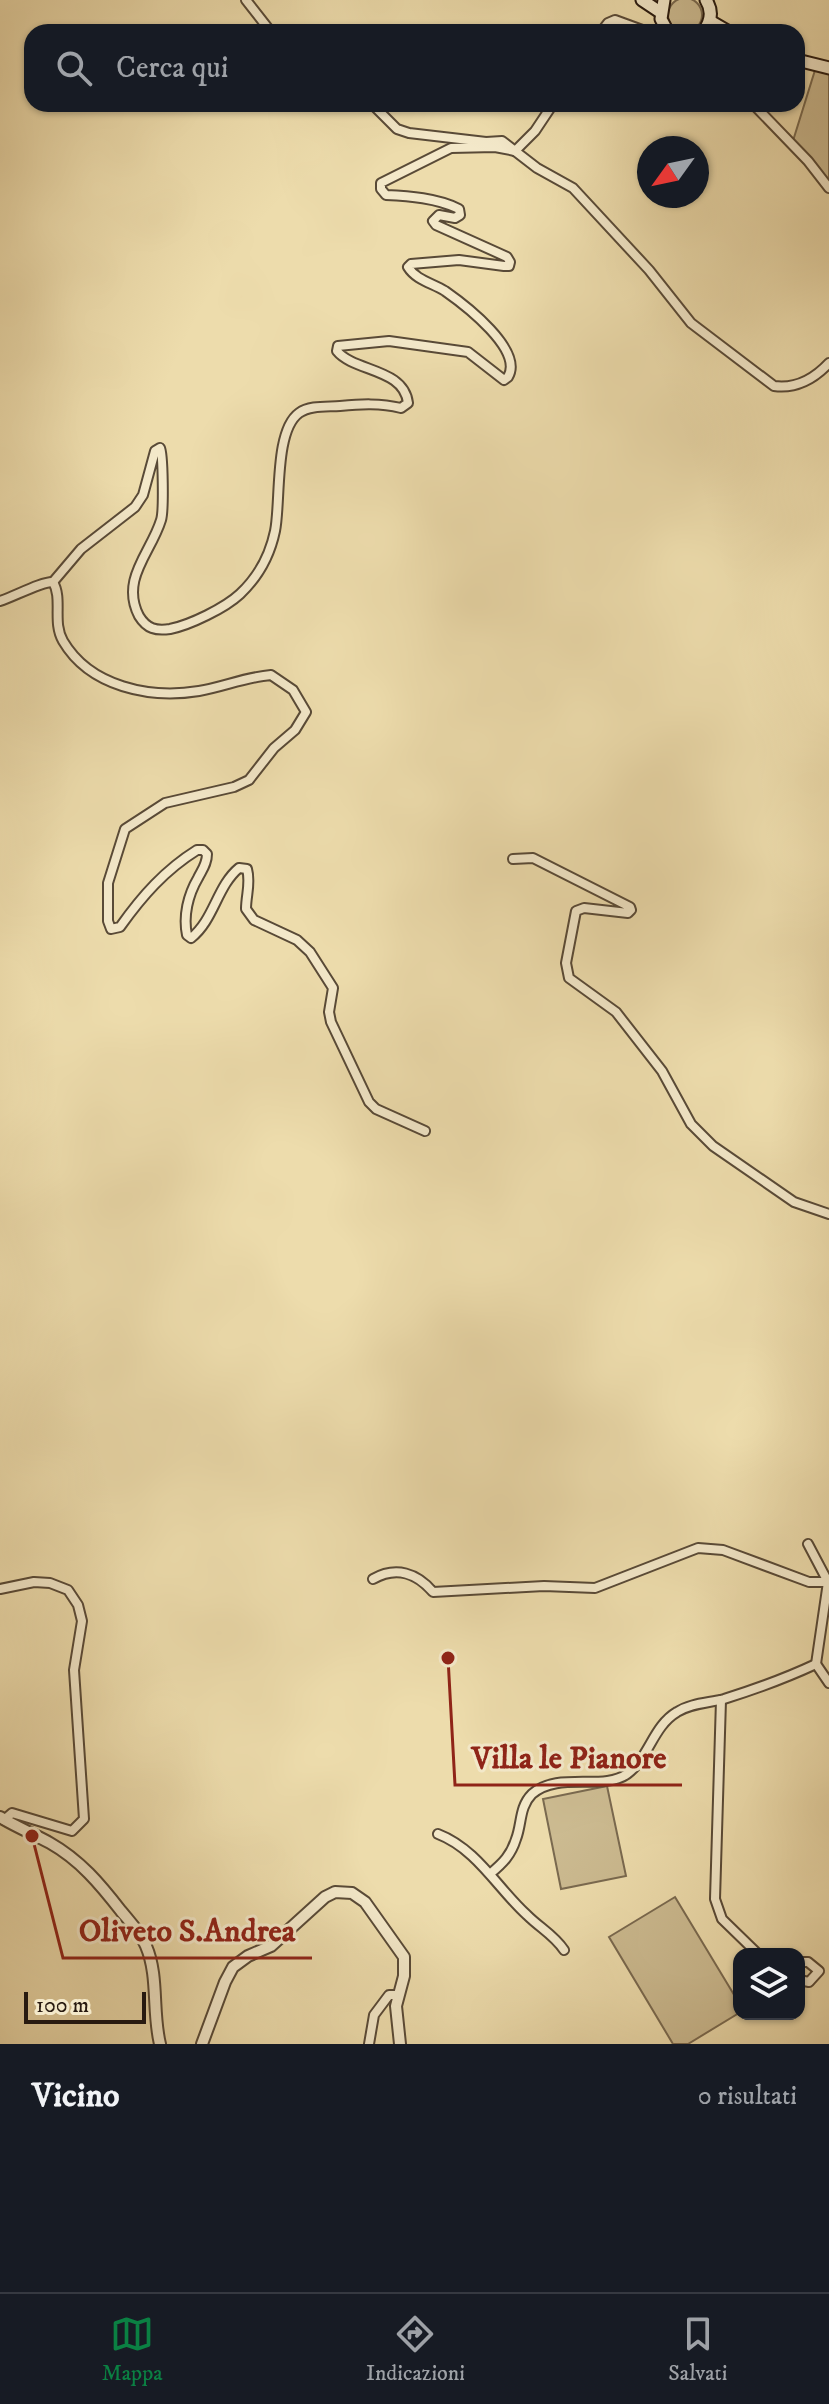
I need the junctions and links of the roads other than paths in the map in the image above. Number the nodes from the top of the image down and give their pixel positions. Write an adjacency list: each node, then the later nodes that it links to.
1 (246, 0): 6 (street)
2 (642, 0): 4 (main road)
3 (710, 2): 5 (main road)
4 (662, 6)
5 (710, 21): 9 (main road); 10 (main road)
6 (265, 24)
7 (607, 24): 8 (street)
8 (626, 24)
9 (708, 24)
10 (715, 24)
11 (805, 62): 12 (main road)
12 (829, 68)
13 (380, 112): 16 (street)
14 (548, 112): 16 (street)
15 (761, 112): 17 (street)
16 (515, 151): 18 (street); 19 (street)
17 (829, 188)
18 (829, 363)
19 (53, 582): 20 (street); 22 (street)
20 (0, 601)
21 (513, 859): 23 (street)
22 (425, 1131)
23 (829, 1214)
24 (808, 1544): 26 (street)
25 (373, 1579): 26 (street)
26 (829, 1582): 28 (street)
27 (0, 1589): 31 (street)
28 (816, 1664): 29 (street); 30 (street)
29 (829, 1683)
30 (721, 1700): 33 (street); 34 (street)
31 (2, 1819): 39 (street)
32 (438, 1834): 33 (street)
33 (491, 1873): 35 (street)
34 (752, 1948)
35 (564, 1950)
36 (805, 1962): 37 (street)
37 (805, 1981)
38 (398, 1995): 40 (street); 41 (street); 42 (street)
39 (160, 2044)
40 (202, 2044)
41 (369, 2044)
42 (400, 2044)

